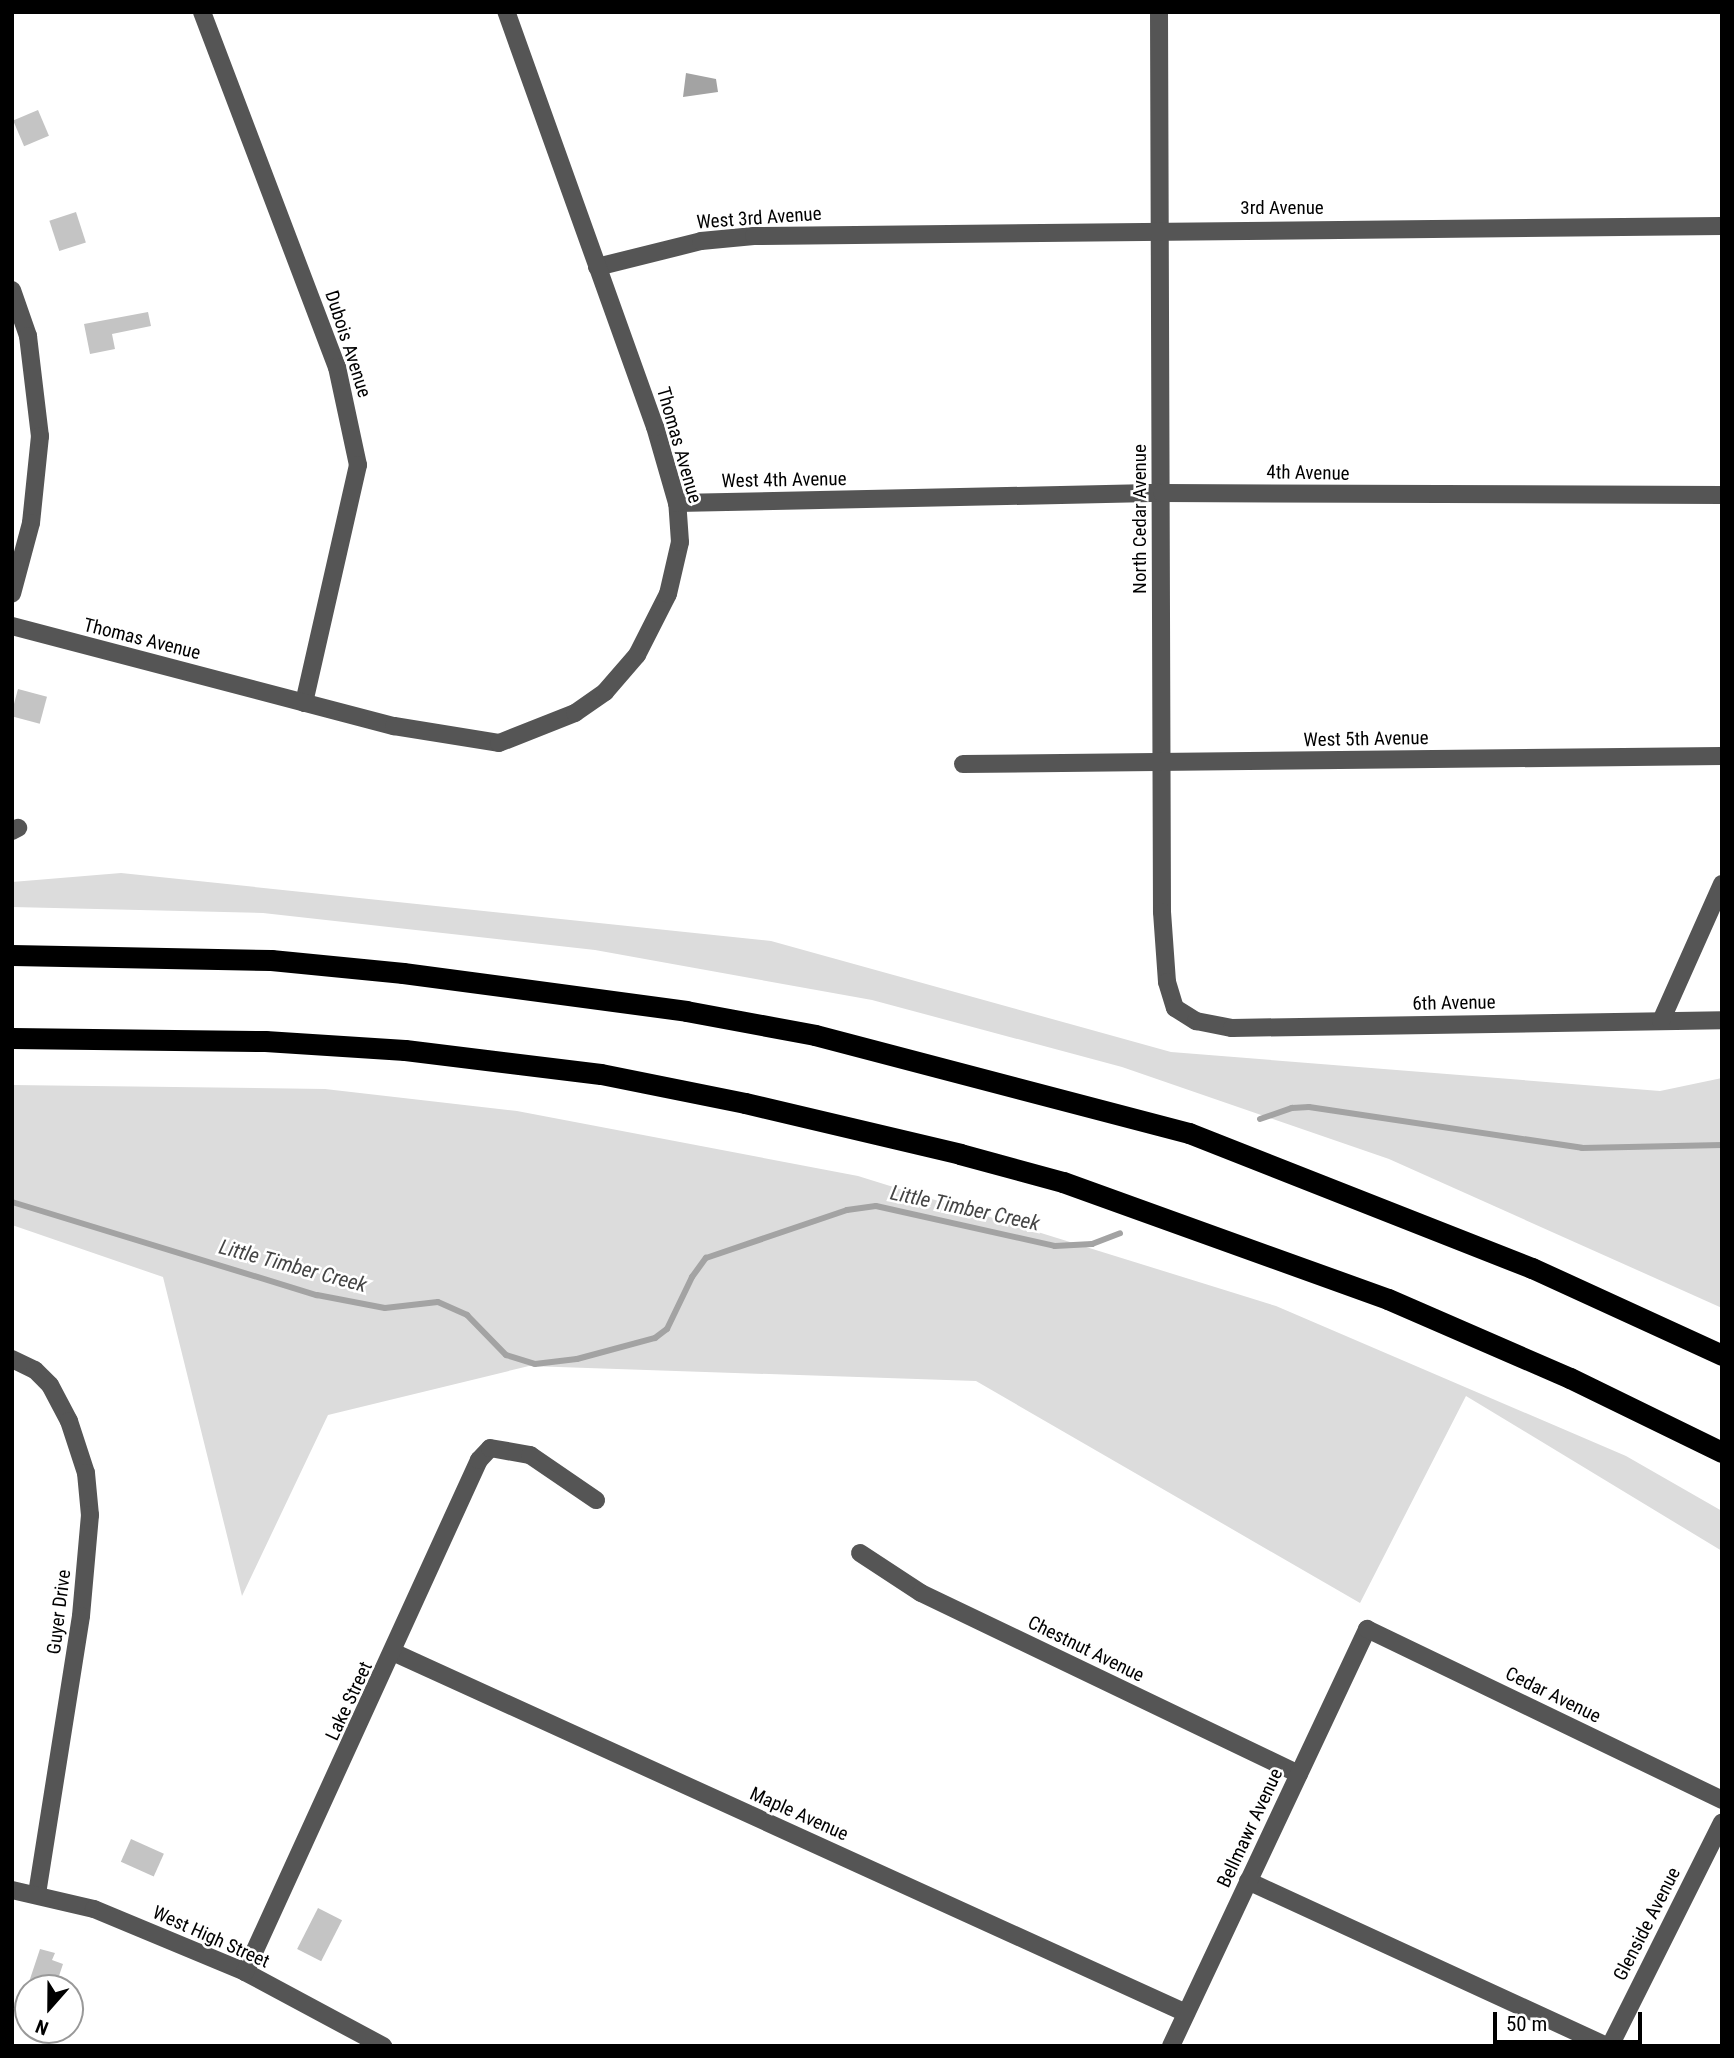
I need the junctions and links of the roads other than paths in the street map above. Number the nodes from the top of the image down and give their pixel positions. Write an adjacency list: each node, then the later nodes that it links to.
1 (202, 12): 15 (street, Dubois Avenue)
2 (506, 12): 7 (street, Thomas Avenue)
3 (1159, 12): 5 (street, North Cedar Avenue)
4 (1722, 226): 5 (street, 3rd Avenue)
5 (1161, 230): 6 (street, 3rd Avenue); 9 (street, North Cedar Avenue)
6 (843, 234): 7 (street, West 3rd Avenue)
7 (597, 267): 12 (street, Thomas Avenue)
8 (12, 290): 13 (street)
9 (1161, 492): 10 (street, 4th Avenue); 11 (street, 4th Avenue); 17 (street, North Cedar Avenue)
10 (1722, 495)
11 (893, 499): 12 (street, West 4th Avenue)
12 (677, 503): 15 (street, Thomas Avenue)
13 (12, 594)
14 (12, 626): 15 (street, Thomas Avenue)
15 (304, 702)
16 (1722, 756): 17 (street, West 5th Avenue)
17 (1161, 762): 18 (street, West 5th Avenue); 21 (street, North Cedar Avenue)
18 (963, 764)
19 (1722, 884): 23 (street)
20 (12, 955): 25 (highway)
21 (1189, 1016): 23 (street, 6th Avenue)
22 (1722, 1020): 23 (street, 6th Avenue)
23 (1661, 1021)
24 (12, 1038): 27 (highway)
25 (1722, 1356)
26 (12, 1359): 37 (street, Guyer Drive)
27 (1722, 1452)
28 (596, 1500): 31 (street, Lake Street)
29 (860, 1553): 32 (street, Chestnut Avenue)
30 (1367, 1629): 32 (street, Bellmawr Avenue); 33 (street, Cedar Avenue)
31 (395, 1653): 38 (street, Lake Street); 39 (street, Maple Avenue)
32 (1299, 1774): 35 (street, Bellmawr Avenue)
33 (1722, 1800)
34 (1722, 1822): 42 (street, Glenside Avenue)
35 (1248, 1881): 39 (street, Bellmawr Avenue); 42 (street)
36 (12, 1890): 37 (street, West High Street)
37 (37, 1895): 38 (street, West High Street)
38 (245, 1972): 40 (street, West High Street)
39 (1186, 2013): 41 (street, Bellmawr Avenue)
40 (383, 2046)
41 (1171, 2046)
42 (1609, 2046)

